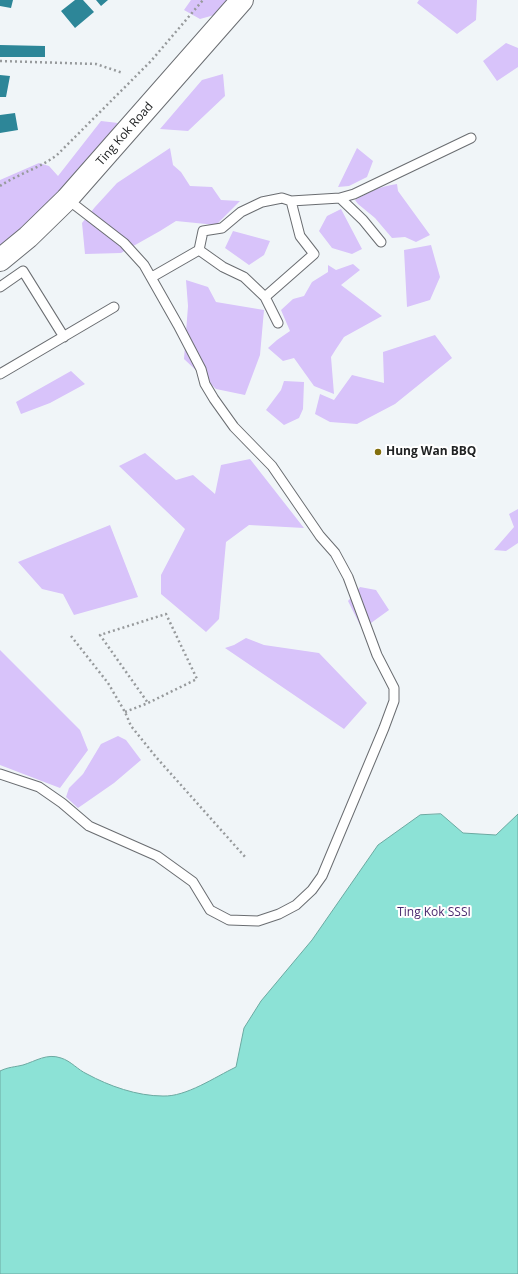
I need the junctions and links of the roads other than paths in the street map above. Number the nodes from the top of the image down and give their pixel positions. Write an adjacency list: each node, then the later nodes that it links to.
1 (242, 0): 4 (main road, Ting Kok Road)
2 (471, 138): 3 (lane)
3 (340, 198): 5 (lane); 6 (lane)
4 (67, 199): 8 (main road, Ting Kok Road); 9 (lane)
5 (291, 200): 7 (lane); 11 (lane)
6 (381, 242)
7 (199, 250): 9 (lane); 11 (lane)
8 (0, 260)
9 (152, 277): 16 (lane)
10 (0, 287): 14 (lane)
11 (265, 297): 13 (lane)
12 (114, 307): 14 (lane)
13 (278, 323)
14 (64, 337): 15 (lane)
15 (0, 374)
16 (0, 774)

